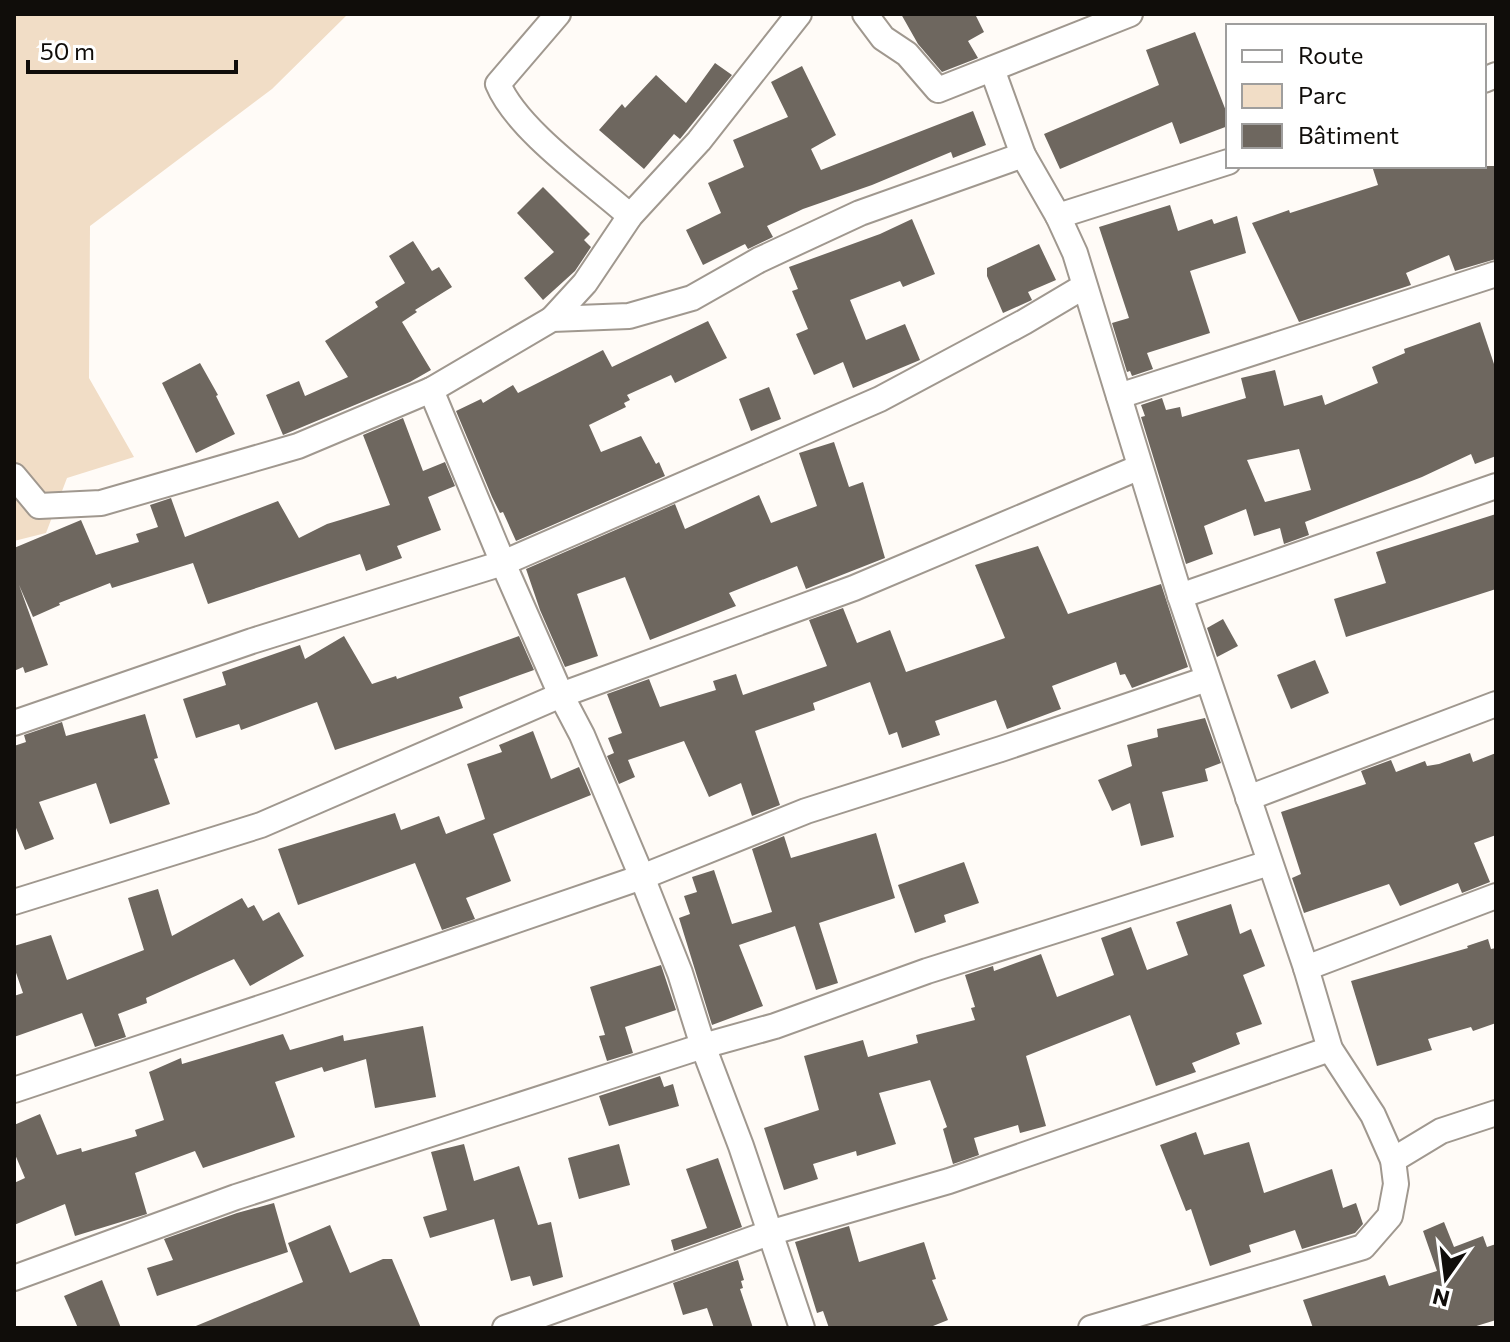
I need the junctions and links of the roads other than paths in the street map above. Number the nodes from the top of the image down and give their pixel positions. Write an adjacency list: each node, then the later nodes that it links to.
1 (558, 14): 8 (street)
2 (799, 14): 8 (street)
3 (865, 14): 5 (street)
4 (1130, 14): 5 (street)
5 (992, 69): 6 (street)
6 (1023, 155): 9 (street); 12 (street)
7 (1226, 163): 9 (street)
8 (630, 216): 12 (street)
9 (1058, 216): 11 (street)
10 (1496, 274): 14 (street)
11 (1083, 287): 14 (street); 18 (street)
12 (552, 319): 13 (street)
13 (431, 390): 16 (street); 18 (street)
14 (1119, 396): 15 (street)
15 (1140, 467): 19 (street); 21 (street)
16 (14, 476)
17 (1496, 486): 19 (street)
18 (503, 563): 21 (street); 23 (street)
19 (1180, 596): 20 (street)
20 (1207, 679): 24 (street); 26 (street)
21 (561, 695): 26 (street); 28 (street)
22 (1496, 704): 24 (street)
23 (14, 723)
24 (1248, 798): 25 (street)
25 (1269, 863): 29 (street); 30 (street)
26 (642, 877): 30 (street); 32 (street)
27 (1496, 896): 29 (street)
28 (14, 902)
29 (1306, 968): 31 (street)
30 (703, 1046): 35 (street); 36 (street)
31 (1330, 1049): 34 (street); 35 (street)
32 (14, 1090)
33 (1496, 1113): 34 (street)
34 (1393, 1160): 39 (street)
35 (769, 1233): 37 (street); 38 (street)
36 (14, 1278)
37 (505, 1328)
38 (802, 1328)
39 (1091, 1328)

